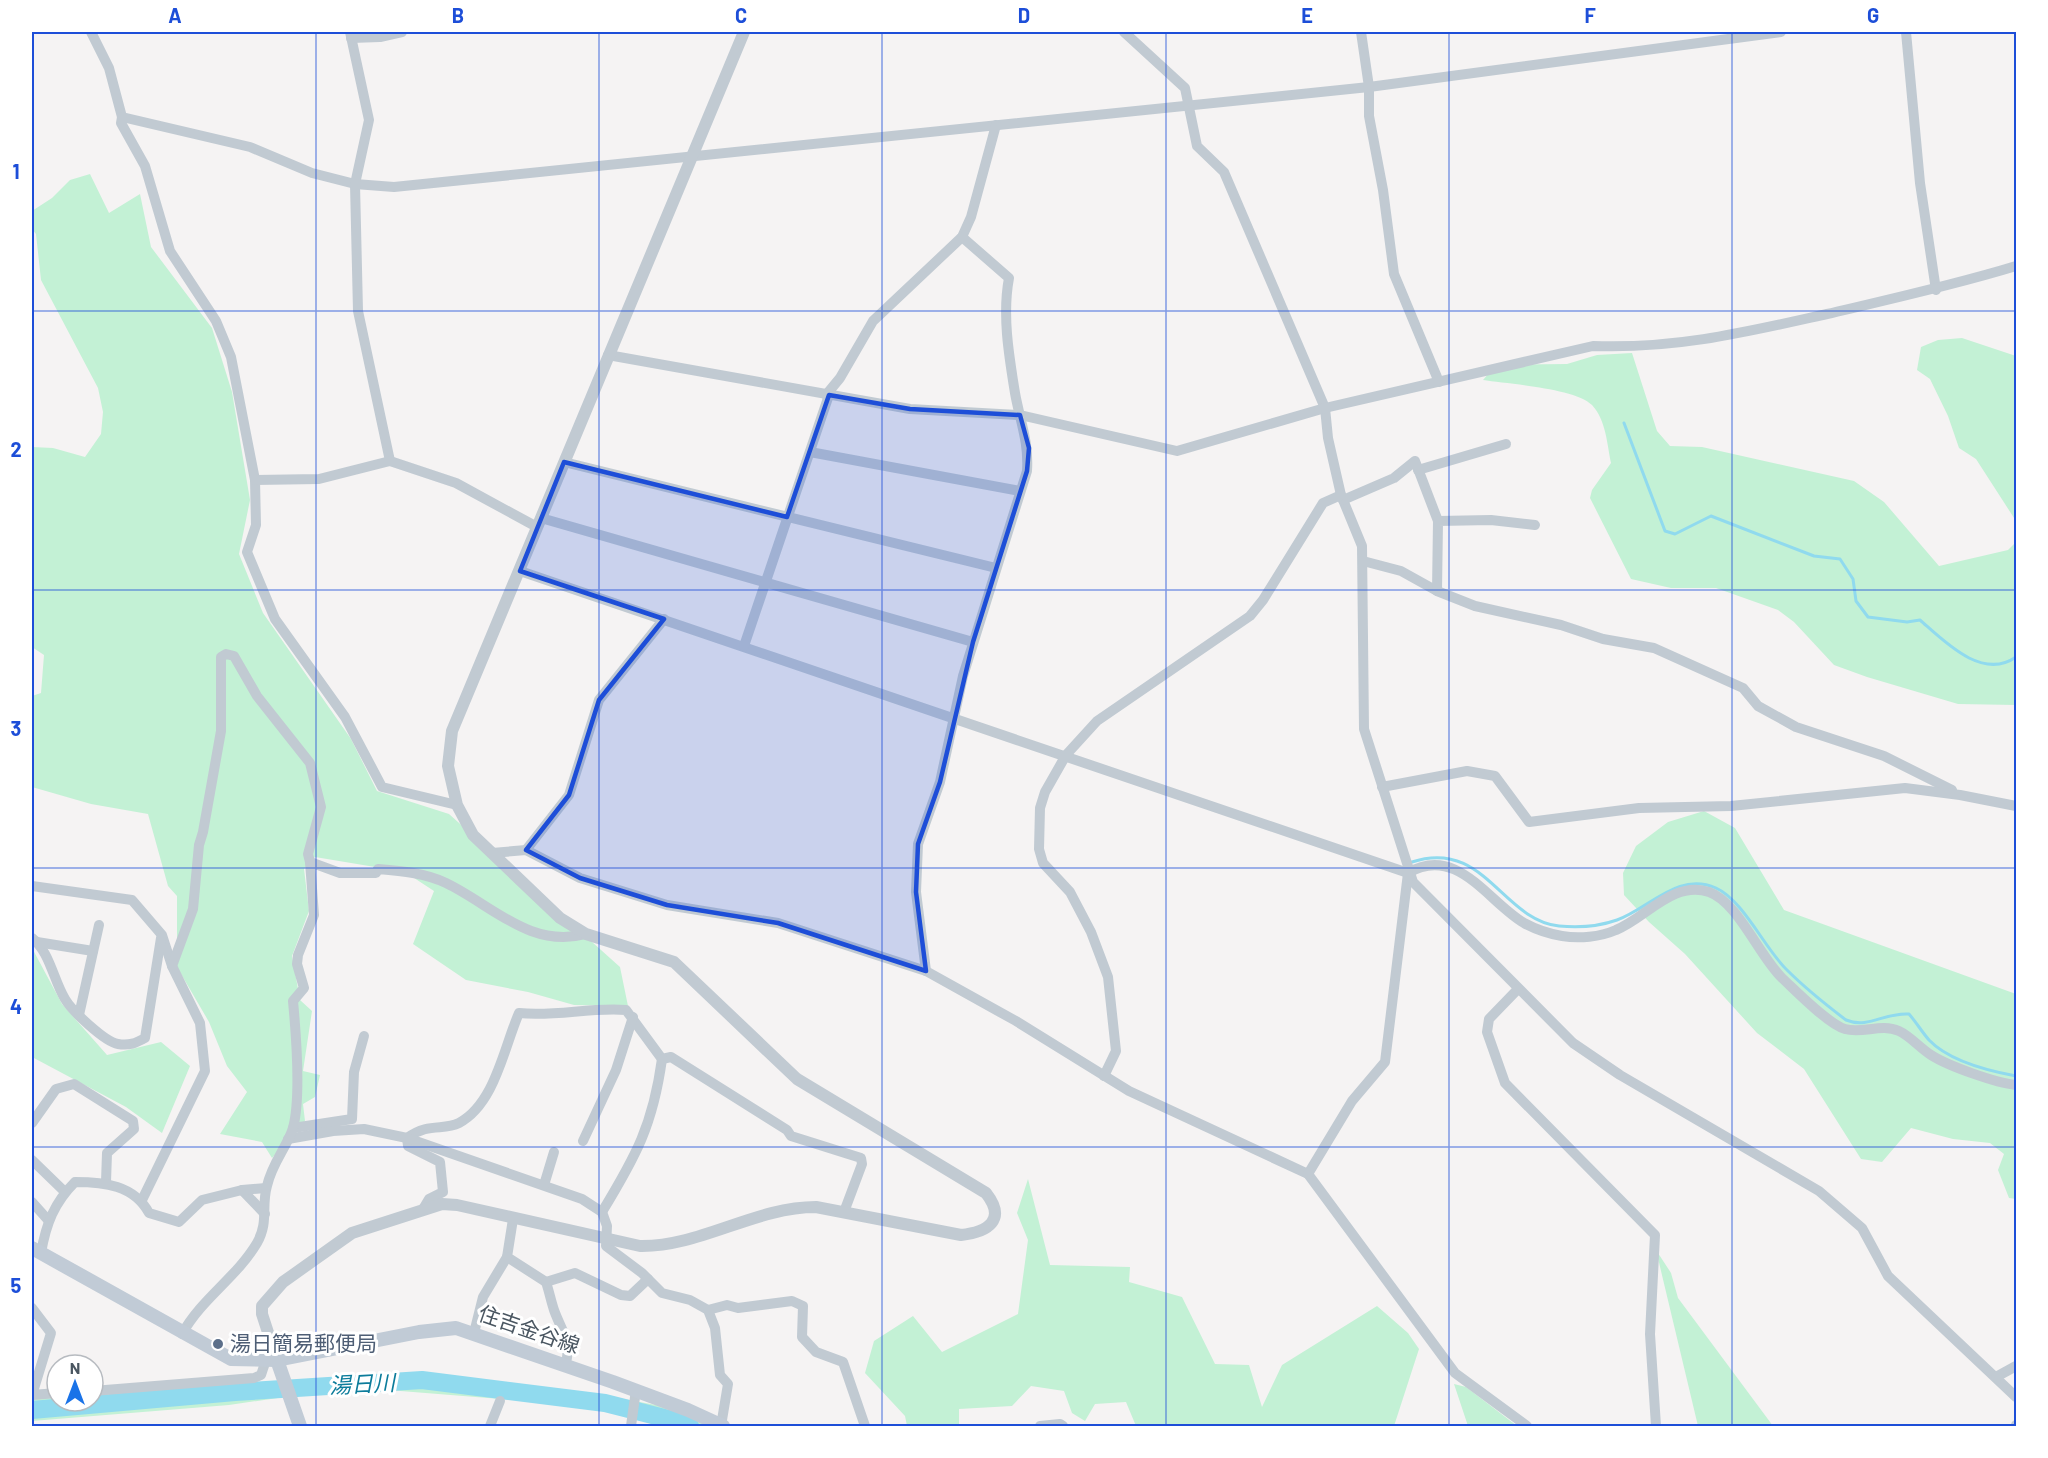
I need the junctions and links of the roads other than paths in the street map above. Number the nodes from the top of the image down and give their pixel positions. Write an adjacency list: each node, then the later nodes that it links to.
1 (91, 32): 11 (street)
2 (402, 32): 8 (street)
3 (744, 32): 13 (street)
4 (1124, 32): 10 (street)
5 (1361, 32): 9 (street)
6 (1781, 32): 9 (street)
7 (1906, 32): 17 (street)
8 (351, 35): 14 (street)
9 (1369, 87): 10 (street); 19 (street)
10 (1187, 106): 12 (street); 21 (street)
11 (122, 117): 14 (street); 28 (street)
12 (996, 125): 13 (street); 15 (street)
13 (691, 157): 14 (street); 18 (street)
14 (355, 184): 25 (street)
15 (962, 237): 20 (street); 22 (street)
16 (2016, 266): 17 (street)
17 (1936, 290): 19 (street)
18 (609, 355): 20 (street); 26 (street)
19 (1438, 382): 21 (street)
20 (827, 395): 22 (street); 24 (street)
21 (1325, 408): 22 (street); 30 (street)
22 (1020, 415): 29 (street)
23 (1506, 444): 27 (street)
24 (810, 452): 29 (street); 31 (street)
25 (390, 461): 28 (street); 33 (street)
26 (564, 462): 31 (street); 33 (street)
27 (1418, 470): 30 (street); 32 (street)
28 (255, 480): 47 (street)
29 (1020, 491): 36 (street)
30 (1342, 497): 35 (street); 44 (street)
31 (788, 517): 36 (street); 38 (street)
32 (1438, 521): 34 (street); 39 (street)
33 (538, 523): 37 (street); 38 (street)
34 (1535, 525)
35 (1363, 561): 39 (street); 45 (street)
36 (996, 568): 41 (street)
37 (520, 571): 40 (street); 47 (street)
38 (765, 582): 41 (street); 42 (street)
39 (1437, 591): 46 (street)
40 (664, 619): 42 (street); 49 (street)
41 (973, 642): 43 (street)
42 (744, 646): 43 (street)
43 (954, 717): 44 (street); 60 (street)
44 (1066, 755): 52 (street); 66 (street)
45 (1382, 786): 46 (street); 52 (street)
46 (1960, 795): 48 (street)
47 (457, 805): 50 (street)
48 (2016, 806)
49 (526, 850): 50 (street); 60 (street)
50 (492, 853): 55 (street)
51 (310, 862): 55 (street); 59 (street); 69 (street)
52 (1408, 873): 61 (street); 67 (street); 74 (street)
53 (32, 886): 56 (street)
54 (99, 925): 58 (street)
55 (586, 934): 84 (street)
56 (162, 935): 59 (street); 62 (street)
57 (34, 940): 58 (street); 62 (street)
58 (93, 951): 62 (street)
59 (172, 966): 80 (street)
60 (926, 970): 66 (street)
61 (1518, 989): 100 (street); 114 (street)
62 (79, 1015)
63 (633, 1017): 65 (street); 70 (street); 71 (street)
64 (364, 1036): 69 (street)
65 (662, 1059): 83 (street); 84 (street)
66 (1104, 1076): 74 (street)
67 (2016, 1085)
68 (32, 1123): 75 (street)
69 (291, 1134): 70 (street); 77 (street)
70 (406, 1138): 76 (street); 82 (street)
71 (583, 1141)
72 (554, 1152): 76 (street)
73 (32, 1160): 79 (street)
74 (1308, 1174): 113 (street)
75 (106, 1182): 79 (street); 80 (street)
76 (544, 1185): 83 (street)
77 (266, 1188): 78 (street); 85 (street)
78 (242, 1190): 80 (street); 85 (street)
79 (65, 1192): 87 (street)
80 (142, 1200)
81 (32, 1202): 87 (street)
82 (423, 1209): 86 (street); 97 (street)
83 (602, 1212): 88 (street)
84 (844, 1212): 88 (street)
85 (265, 1214): 96 (street)
86 (513, 1219): 88 (street); 90 (street)
87 (48, 1220): 89 (street)
88 (605, 1239): 91 (street)
89 (34, 1251): 96 (main road, 住吉金谷線)
90 (507, 1257): 92 (street); 95 (street)
91 (648, 1279): 92 (street); 94 (street)
92 (546, 1282): 98 (street)
93 (32, 1308): 102 (street)
94 (708, 1310): 109 (street); 110 (street)
95 (474, 1332): 97 (main road, 住吉金谷線); 98 (main road, 住吉金谷線)
96 (182, 1334): 97 (main road, 住吉金谷線)
97 (271, 1360): 101 (street); 107 (main road)
98 (565, 1365): 103 (main road, 住吉金谷線)
99 (2016, 1366): 100 (street)
100 (1996, 1377): 104 (street)
101 (105, 1390)
102 (32, 1395)
103 (635, 1396): 106 (street); 109 (main road, 住吉金谷線)
104 (2016, 1397)
105 (500, 1401): 108 (street)
106 (632, 1423)
107 (300, 1426)
108 (490, 1426)
109 (722, 1426)
110 (865, 1426)
111 (1040, 1426): 112 (street)
112 (1063, 1426)
113 (1527, 1426)
114 (1656, 1426)

